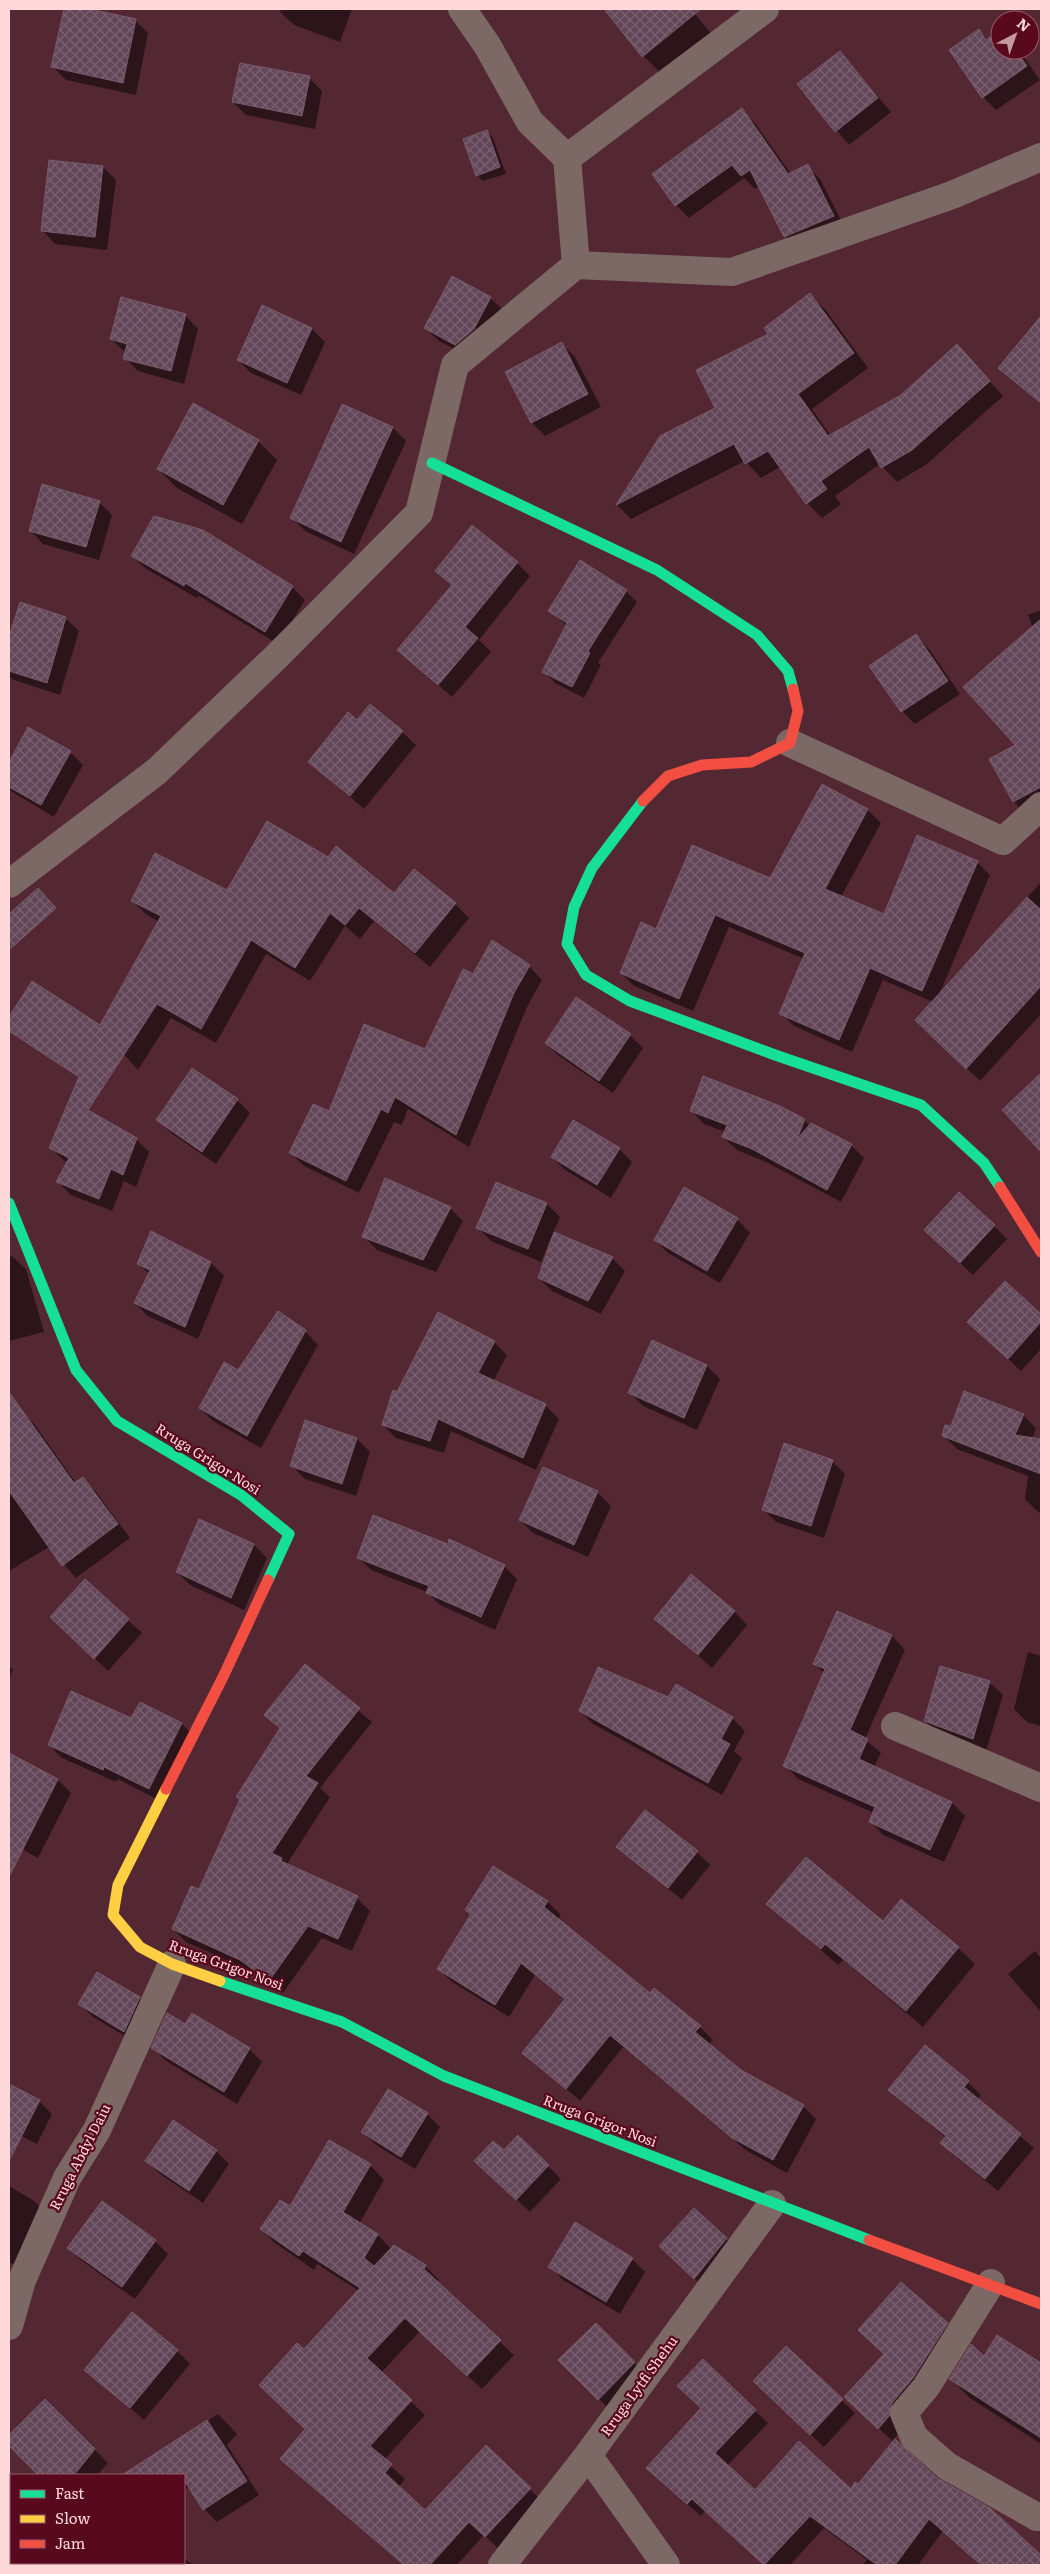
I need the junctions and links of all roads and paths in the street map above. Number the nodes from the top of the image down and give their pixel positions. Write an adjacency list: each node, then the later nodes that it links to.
1 (462, 9): 4 (street)
2 (765, 9): 4 (street)
3 (1041, 157): 5 (street)
4 (567, 158): 5 (street)
5 (576, 265): 6 (street)
6 (432, 463): 7 (street); 9 (street)
7 (790, 743): 8 (street); 11 (street)
8 (1041, 806)
9 (9, 884)
10 (9, 1203): 14 (street, Rruga Grigor Nosi)
11 (1041, 1252)
12 (895, 1726): 13 (street)
13 (1041, 1788)
14 (172, 1964): 15 (street, Rruga Grigor Nosi); 18 (street, Rruga Abdyl Daiu)
15 (772, 2204): 16 (street, Rruga Grigor Nosi); 19 (street, Rruga Lytfi Shehu)
16 (991, 2283): 17 (street, Rruga Grigor Nosi); 20 (street)
17 (1040, 2302)
18 (9, 2326)
19 (588, 2455): 21 (street, Rruga Lytfi Shehu); 22 (street)
20 (1037, 2517)
21 (502, 2565)
22 (666, 2565)

